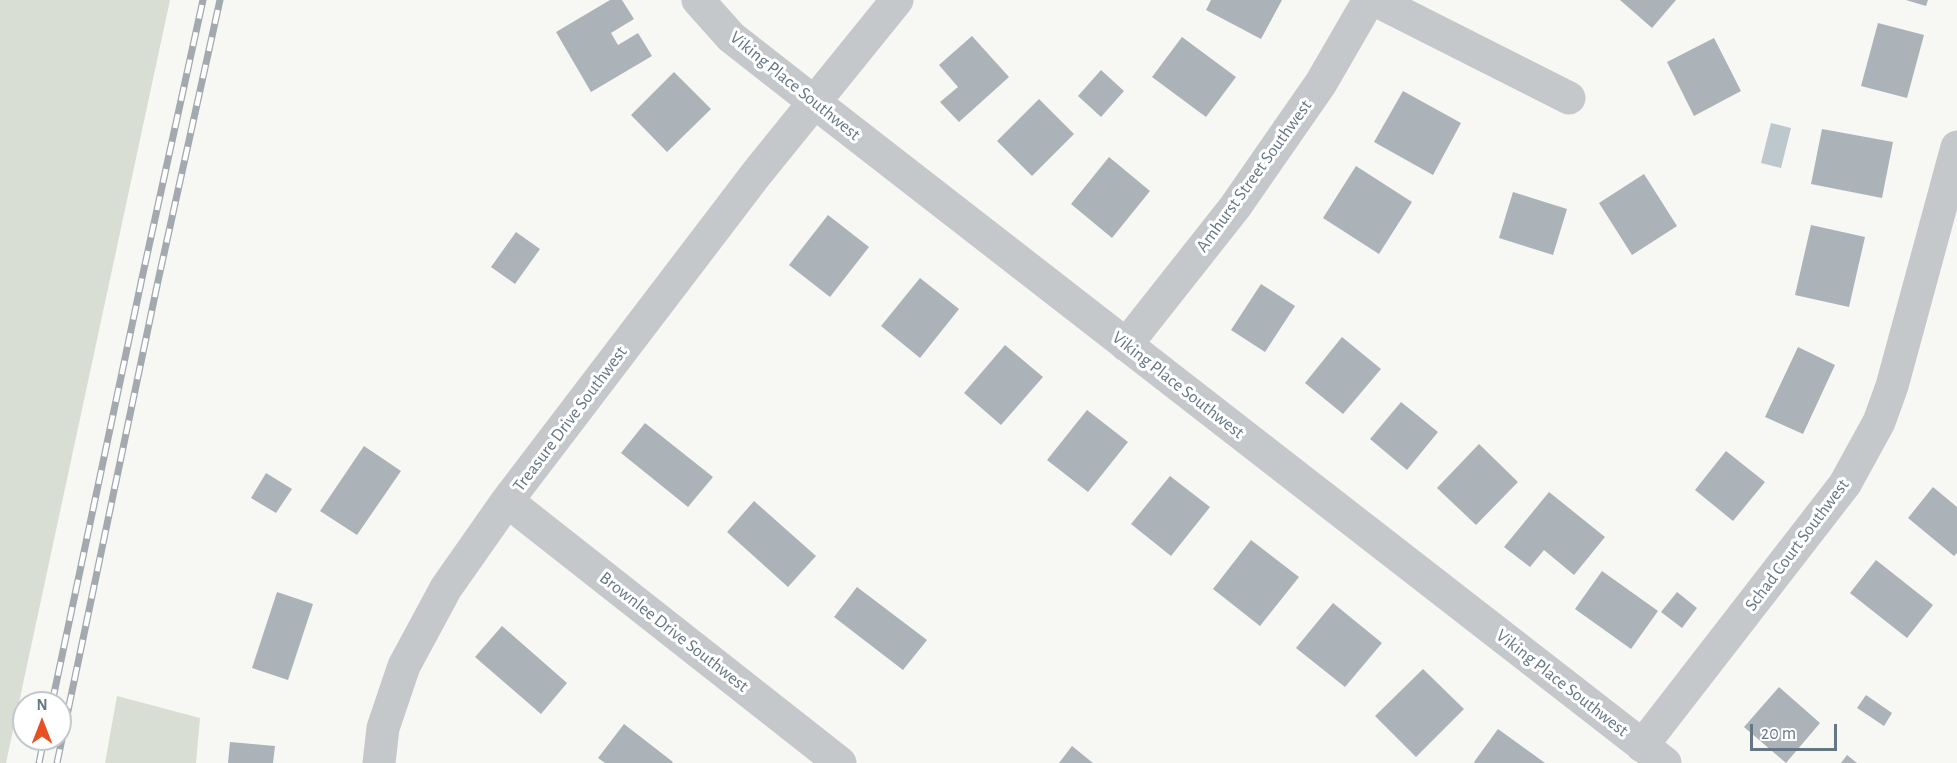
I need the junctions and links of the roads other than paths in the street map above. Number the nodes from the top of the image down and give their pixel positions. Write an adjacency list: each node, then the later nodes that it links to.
1 (698, 0): 6 (street, Viking Place Southwest)
2 (897, 0): 6 (street, Treasure Drive Southwest)
3 (1370, 0): 8 (street, Amhurst Street Southwest)
4 (1375, 0): 5 (street)
5 (1569, 98)
6 (814, 102): 8 (street, Viking Place Southwest); 9 (street, Treasure Drive Southwest)
7 (1957, 147): 10 (street, Schad Court Southwest)
8 (1126, 345): 10 (street, Viking Place Southwest)
9 (507, 501): 11 (street, Treasure Drive Southwest); 12 (street, Brownlee Drive Southwest)
10 (1653, 754)
11 (379, 763)
12 (840, 763)

